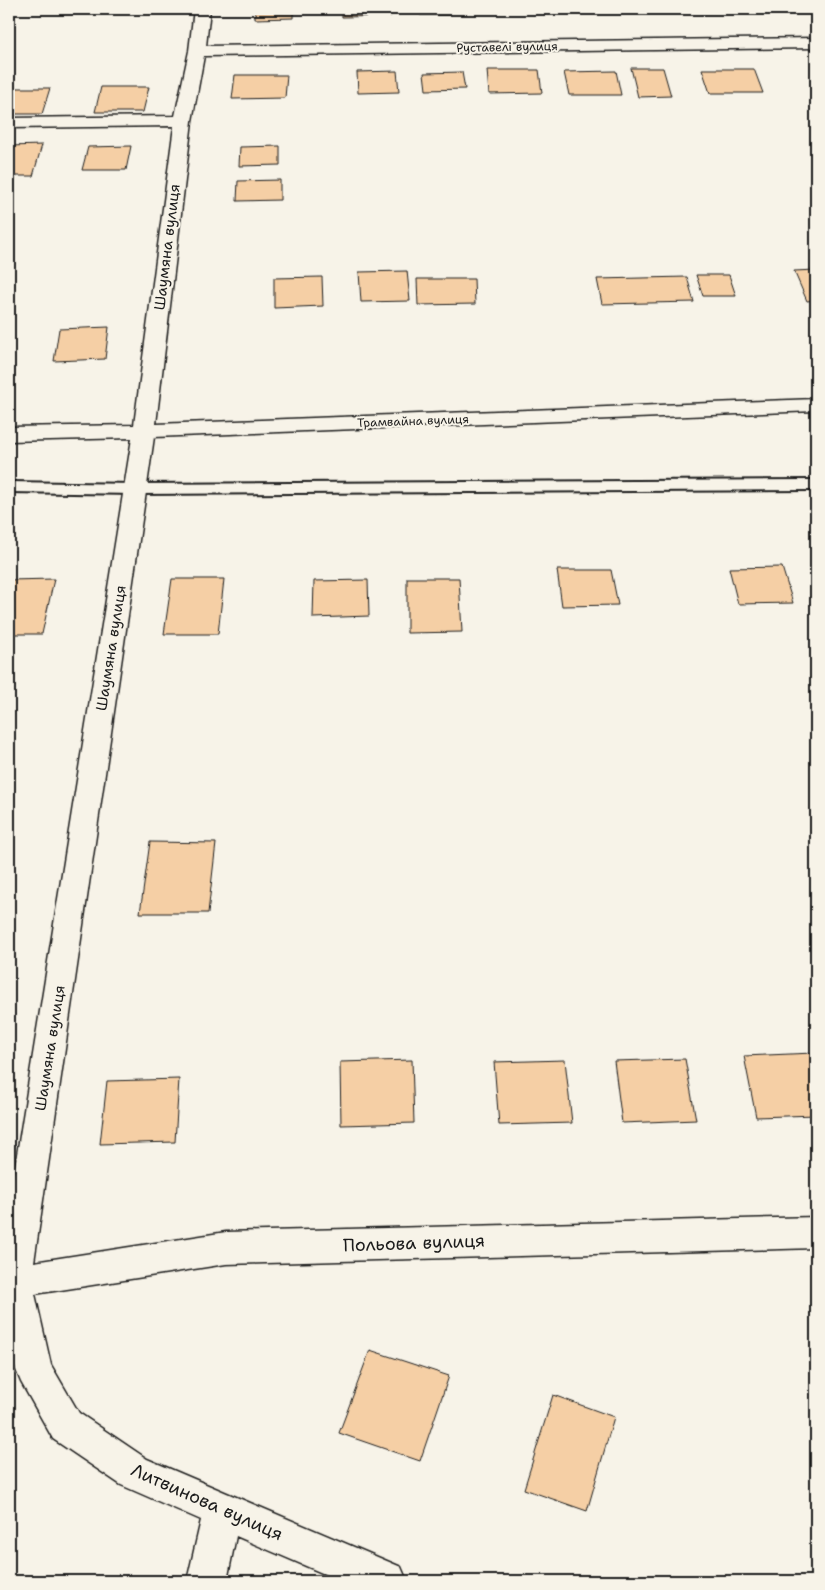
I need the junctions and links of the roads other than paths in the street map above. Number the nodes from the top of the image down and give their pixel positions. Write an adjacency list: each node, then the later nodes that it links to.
1 (202, 9): 3 (street, Шаумяна вулиця)
2 (816, 43): 3 (street, Руставелі вулиця)
3 (197, 50): 4 (street, Шаумяна вулиця)
4 (183, 121): 5 (street); 7 (street, Шаумяна вулиця)
5 (9, 122)
6 (816, 404): 7 (street, Трамвайна вулиця)
7 (144, 431): 8 (street, Трамвайна вулиця); 11 (street, Шаумяна вулиця)
8 (9, 434)
9 (816, 485): 11 (lane)
10 (9, 487): 11 (lane)
11 (135, 489): 13 (street, Шаумяна вулиця)
12 (816, 1232): 13 (street, Польова вулиця)
13 (11, 1281): 14 (street, Литвинова вулиця)
14 (222, 1510): 15 (street); 16 (street, Литвинова вулиця)
15 (207, 1581)
16 (387, 1581)

